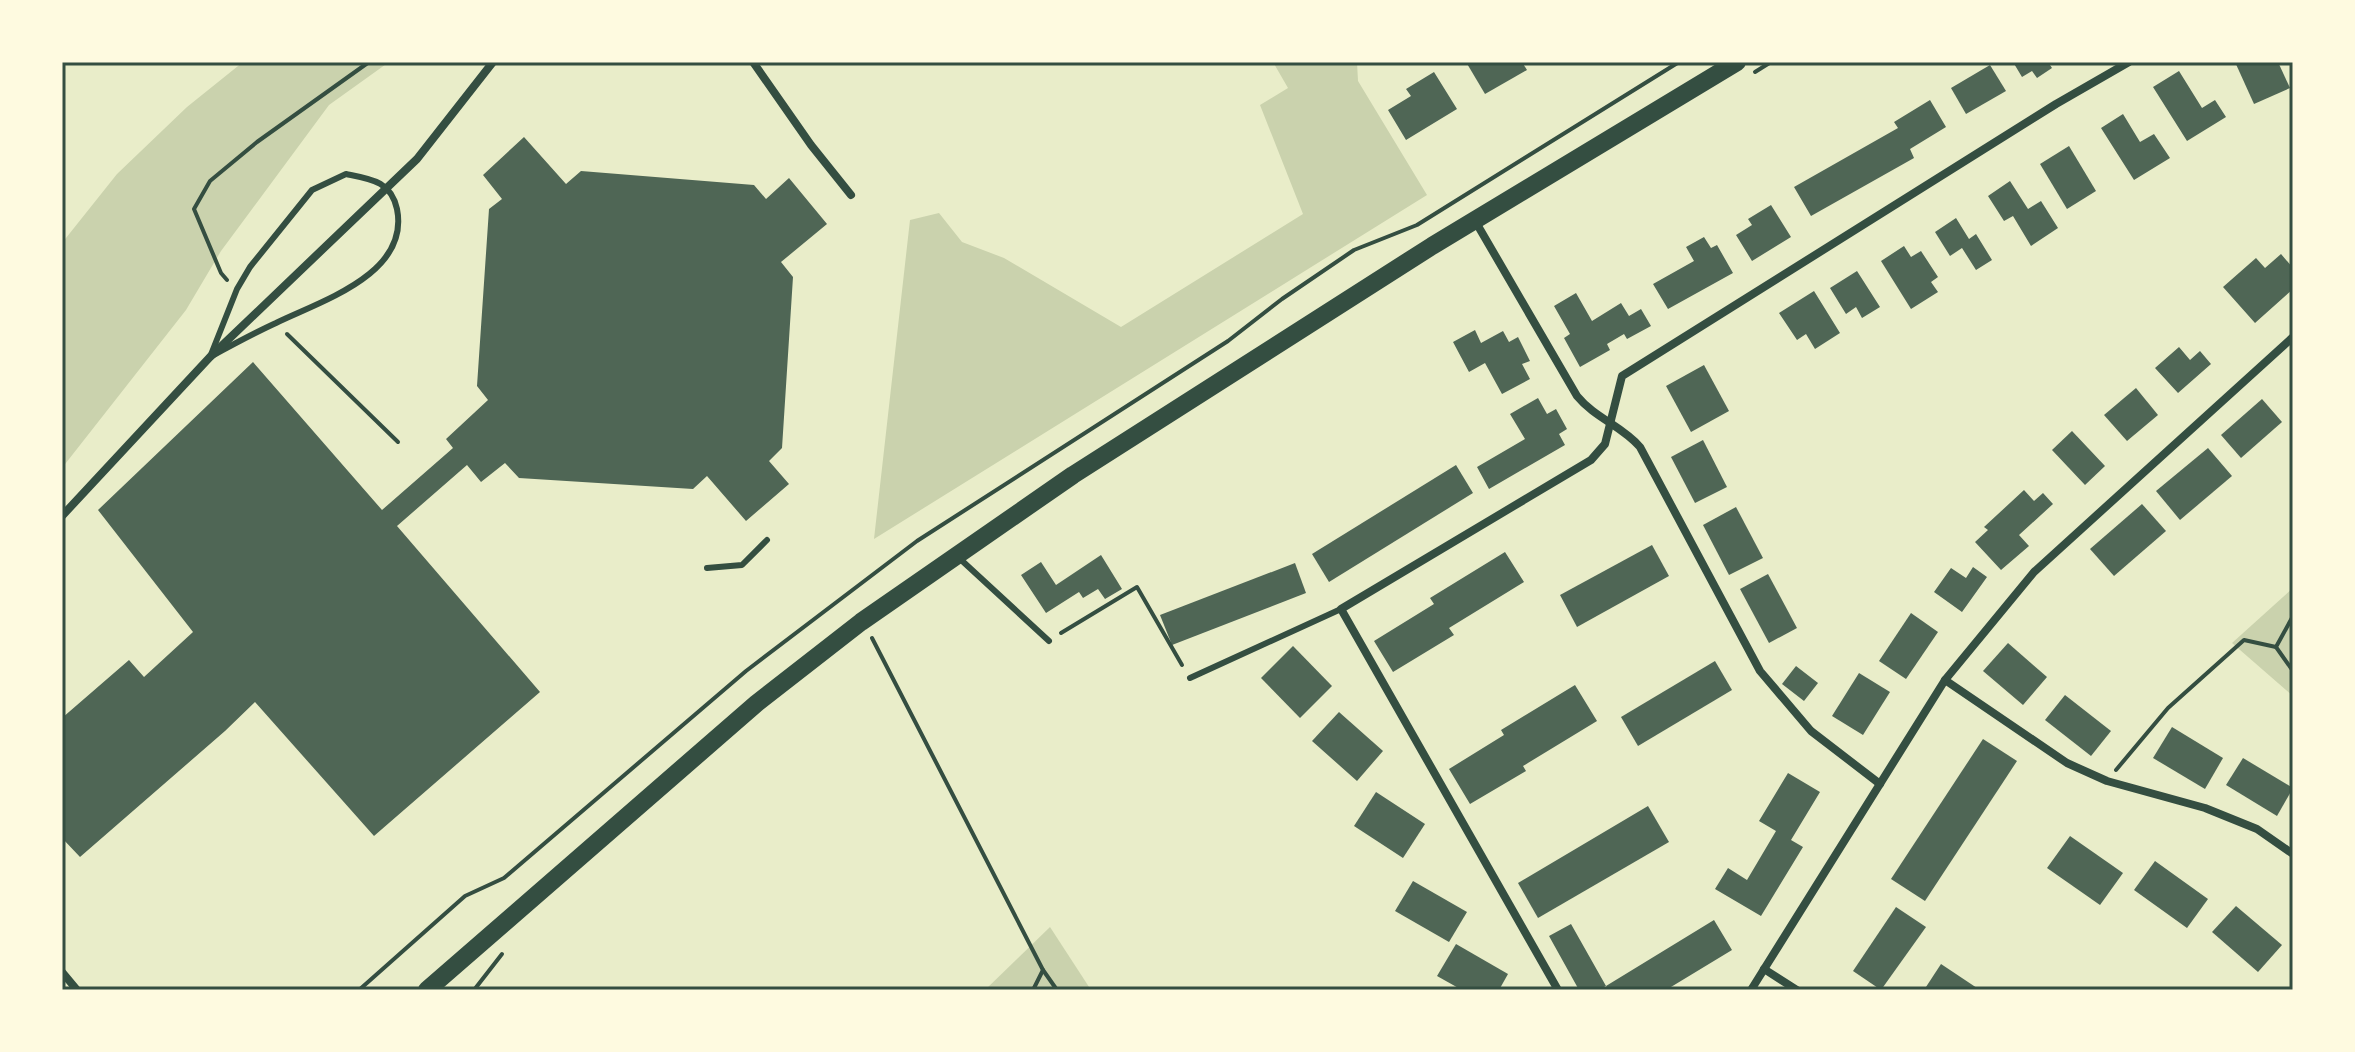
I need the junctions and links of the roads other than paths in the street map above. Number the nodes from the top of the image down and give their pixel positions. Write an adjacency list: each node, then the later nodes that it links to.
1 (493, 62): 5 (street)
2 (753, 62): 6 (street)
3 (2129, 62): 10 (street)
4 (1741, 70): 7 (main road)
5 (388, 188): 9 (street); 9 (lane); 9 (lane)
6 (851, 195)
7 (1474, 219): 10 (street); 13 (main road)
8 (2293, 337): 18 (street)
9 (210, 357): 11 (street)
10 (1611, 423): 15 (street); 19 (street)
11 (62, 516)
12 (767, 540): 14 (lane)
13 (956, 555): 16 (lane); 24 (main road)
14 (707, 568)
15 (1341, 609): 17 (lane); 25 (street)
16 (1049, 641)
17 (1190, 678)
18 (1945, 680): 19 (street); 20 (street)
19 (1880, 784): 21 (street)
20 (2293, 854)
21 (1764, 969): 26 (street); 27 (street)
22 (62, 972): 23 (street)
23 (77, 990)
24 (427, 990)
25 (1558, 990)
26 (1751, 990)
27 (1797, 990)

